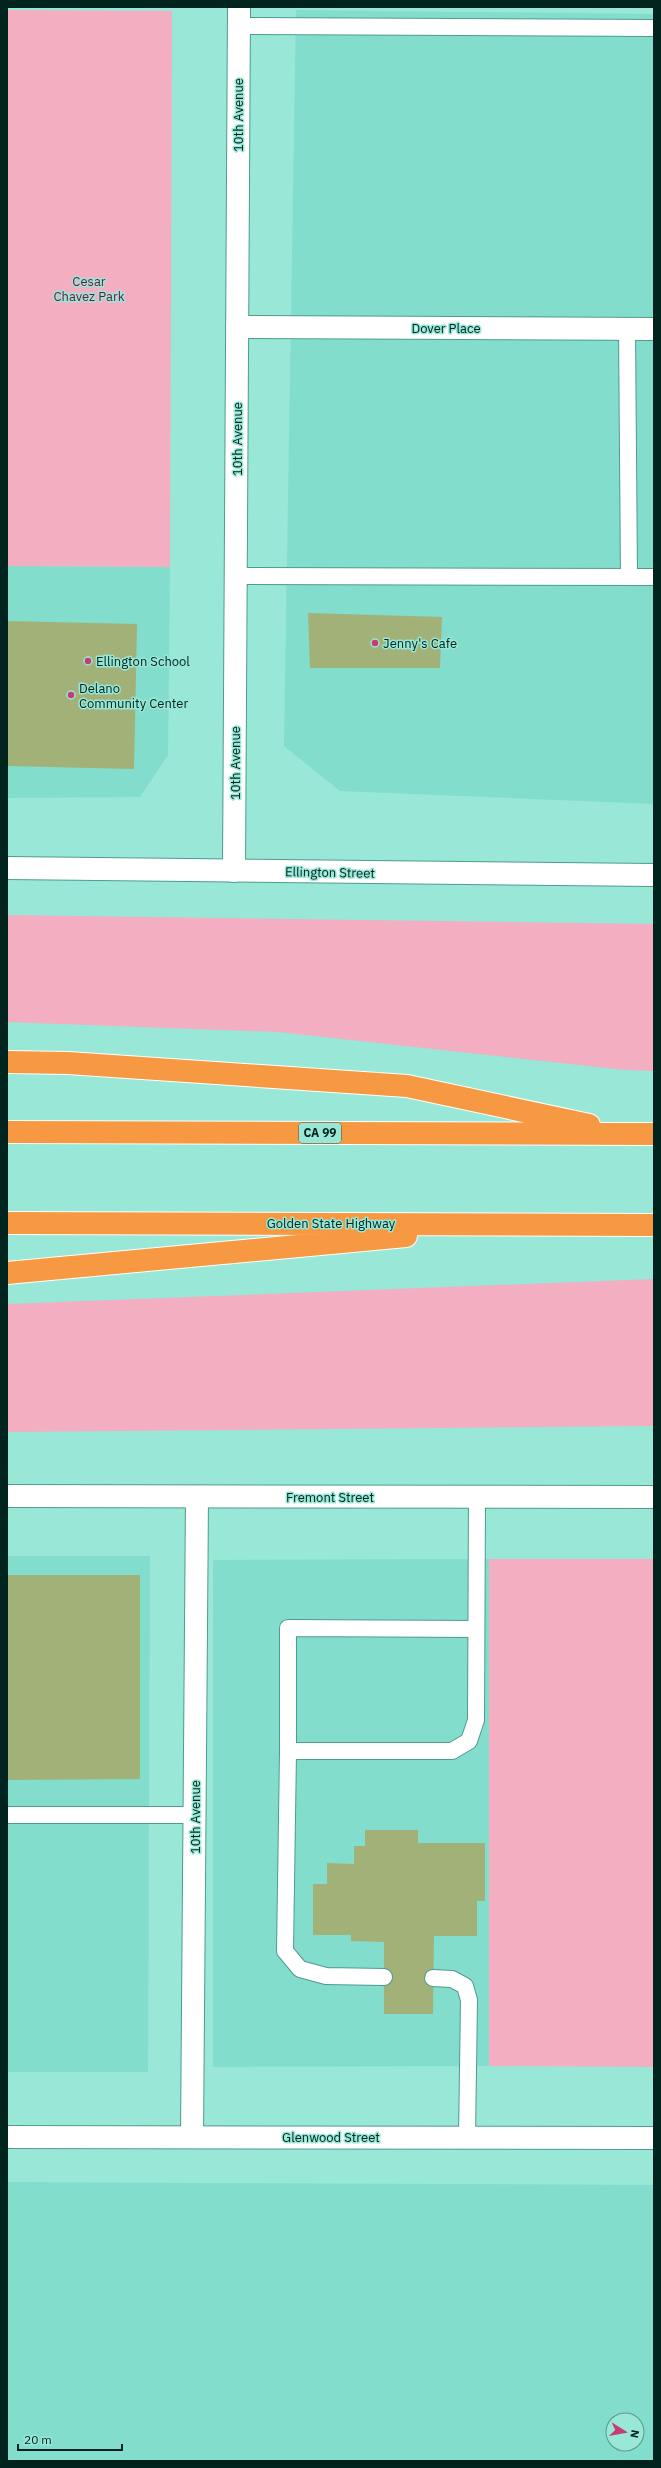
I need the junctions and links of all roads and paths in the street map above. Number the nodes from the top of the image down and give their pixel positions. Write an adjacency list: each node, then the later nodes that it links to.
1 (239, 16): 2 (lane); 3 (street, 10th Avenue)
2 (654, 28)
3 (237, 327): 4 (street, Dover Place); 6 (street, 10th Avenue)
4 (627, 329): 5 (street, Dover Place); 7 (lane)
5 (654, 329)
6 (236, 576): 7 (lane); 10 (street, 10th Avenue)
7 (629, 577): 8 (lane)
8 (654, 577)
9 (7, 868): 10 (street, Ellington Street)
10 (234, 870): 11 (street, Ellington Street)
11 (654, 875)
12 (7, 1062): 14 (highway)
13 (7, 1132): 14 (highway, CA 99)
14 (644, 1134)
15 (7, 1223): 16 (highway, Golden State Highway)
16 (537, 1223): 17 (highway, Golden State Highway); 18 (highway)
17 (654, 1225)
18 (7, 1273)
19 (7, 1496): 20 (street, Fremont Street)
20 (197, 1497): 21 (street, Fremont Street); 26 (street, 10th Avenue)
21 (477, 1497): 22 (street, Fremont Street); 23 (lane)
22 (654, 1497)
23 (476, 1629): 24 (lane); 24 (lane)
24 (288, 1751): 27 (lane)
25 (7, 1815): 26 (lane)
26 (194, 1815): 30 (street, 10th Avenue)
27 (384, 1977)
28 (433, 1978): 31 (lane)
29 (7, 2137): 30 (street, Glenwood Street)
30 (192, 2137): 31 (street, Glenwood Street)
31 (466, 2138): 32 (street, Glenwood Street)
32 (654, 2138)

